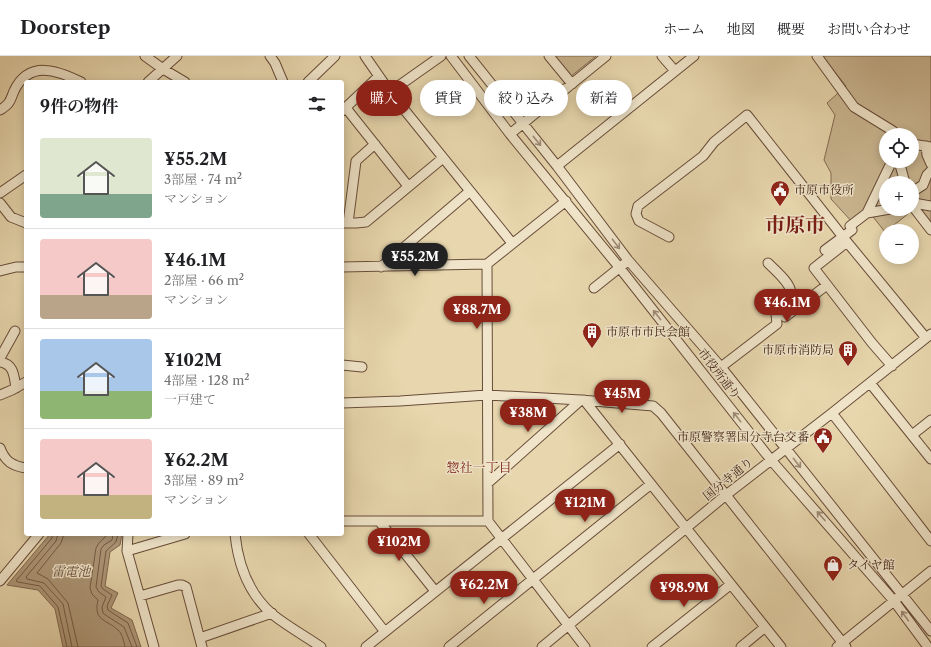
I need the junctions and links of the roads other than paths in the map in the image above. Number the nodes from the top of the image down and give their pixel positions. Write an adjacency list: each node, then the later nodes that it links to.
1 (145, 56): 14 (street)
2 (177, 56): 14 (street)
3 (270, 56): 20 (street)
4 (335, 56): 21 (street)
5 (365, 56): 16 (street)
6 (441, 56): 23 (street)
7 (451, 56): 30 (street, 市役所通り)
8 (469, 56): 28 (street, 市役所通り)
9 (550, 56): 24 (street)
10 (606, 56): 24 (street)
11 (662, 56): 15 (street)
12 (694, 56): 15 (street)
13 (817, 56): 29 (street)
14 (163, 70): 18 (street); 19 (street)
15 (675, 72): 35 (street)
16 (379, 76): 22 (street); 25 (street)
17 (77, 80): 26 (street)
18 (150, 80)
19 (181, 80)
20 (282, 80)
21 (310, 80)
22 (382, 80)
23 (407, 80)
24 (572, 84): 28 (street)
25 (344, 109): 31 (street)
26 (0, 110)
27 (409, 116): 33 (street)
28 (523, 124): 30 (street); 35 (street, 市役所通り, one-way to 35)
29 (888, 128)
30 (510, 134): 43 (street, 市役所通り)
31 (375, 144): 39 (street); 51 (street)
32 (928, 146): 34 (street)
33 (443, 158): 39 (street); 41 (street)
34 (931, 164)
35 (557, 166): 57 (street, 市役所通り, one-way to 57)
36 (888, 168): 48 (street)
37 (931, 171): 40 (street)
38 (24, 176): 42 (street)
39 (408, 186): 51 (street)
40 (919, 188)
41 (470, 191): 55 (street); 62 (street)
42 (0, 193)
43 (566, 201): 55 (street); 63 (street, 市役所通り)
44 (0, 202): 50 (street)
45 (919, 203): 46 (street)
46 (931, 206)
47 (879, 211): 48 (street)
48 (866, 213): 54 (street)
49 (919, 214): 52 (street)
50 (24, 222)
51 (345, 223)
52 (931, 230)
53 (669, 237): 54 (street)
54 (845, 239): 56 (street); 65 (street); 69 (street)
55 (512, 243): 58 (street)
56 (825, 250)
57 (628, 260): 63 (street); 75 (street, 市役所通り)
58 (487, 264): 62 (street); 80 (street)
59 (768, 264): 75 (street)
60 (24, 267): 64 (street)
61 (344, 267): 62 (street)
62 (381, 267)
63 (620, 267): 66 (street); 90 (street, 市役所通り, one-way to 63)
64 (0, 271)
65 (827, 286): 67 (street); 73 (street)
66 (594, 288)
67 (786, 317)
68 (15, 331): 70 (street)
69 (928, 336): 73 (street, 国分寺通り)
70 (0, 358)
71 (0, 362): 78 (street)
72 (344, 365): 74 (street)
73 (892, 366): 77 (street, 国分寺通り)
74 (362, 367)
75 (721, 367): 88 (street, 市役所通り)
76 (24, 383): 78 (street)
77 (870, 383): 83 (street, 国分寺通り); 85 (street)
78 (16, 388): 79 (street)
79 (0, 394)
80 (487, 395): 81 (street); 82 (street); 92 (street)
81 (583, 400): 86 (street); 92 (street); 94 (street)
82 (344, 403)
83 (832, 413): 88 (street, 国分寺通り); 105 (street)
84 (931, 420): 85 (street)
85 (912, 435): 89 (street)
86 (620, 444): 93 (street); 104 (street)
87 (0, 448): 91 (street)
88 (786, 449): 90 (street, 国分寺通り); 112 (street, 市役所通り, one-way to 112)
89 (931, 459)
90 (772, 460): 94 (street, 国分寺通り); 114 (street, 市役所通り, one-way to 90)
91 (24, 467)
92 (488, 483): 97 (street)
93 (651, 484): 98 (street); 108 (street)
94 (726, 494): 98 (street, 国分寺通り); 121 (street)
95 (344, 521): 96 (street)
96 (379, 521): 97 (street); 111 (street)
97 (488, 521): 104 (street)
98 (687, 528): 110 (street); 116 (street, 国分寺通り)
99 (38, 536): 109 (street)
100 (128, 536): 106 (street)
101 (179, 536): 106 (street)
102 (235, 536): 115 (street)
103 (311, 536): 119 (street)
104 (501, 538): 108 (street); 111 (street)
105 (931, 541)
106 (127, 551): 113 (street)
107 (931, 571): 112 (street)
108 (533, 579): 116 (street); 125 (street)
109 (0, 581)
110 (730, 585): 117 (street); 128 (street)
111 (435, 591): 119 (street)
112 (902, 594): 114 (street); 118 (street, 市役所通り)
113 (140, 596): 120 (street); 122 (street)
114 (894, 601): 121 (street); 131 (street, 市役所通り, one-way to 114)
115 (272, 613): 120 (street); 123 (street)
116 (568, 626): 126 (street, 国分寺通り); 127 (street)
117 (764, 628): 129 (street); 130 (street)
118 (931, 631)
119 (385, 632): 124 (street)
120 (201, 643)
121 (842, 645)
122 (154, 647)
123 (321, 647)
124 (366, 647)
125 (449, 647)
126 (542, 647)
127 (585, 647)
128 (652, 647)
129 (741, 647)
130 (781, 647)
131 (928, 647)

